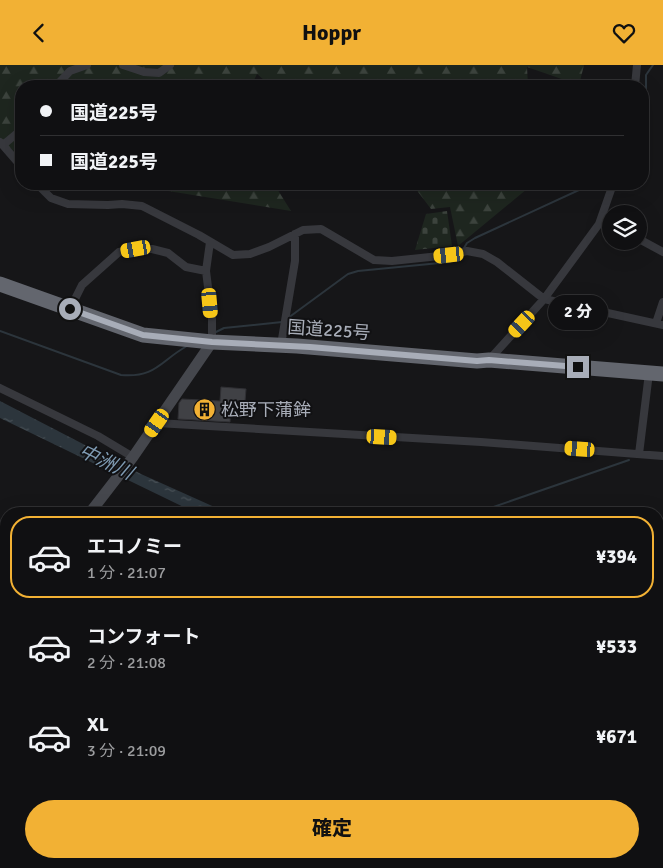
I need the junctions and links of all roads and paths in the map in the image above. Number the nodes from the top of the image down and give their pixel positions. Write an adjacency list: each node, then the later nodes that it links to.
1 (87, 65): 5 (street)
2 (123, 65): 3 (street)
3 (170, 65)
4 (637, 65): 6 (street)
5 (62, 80)
6 (636, 80)
7 (15, 134): 8 (street)
8 (2, 143): 9 (street)
9 (15, 159)
10 (43, 190): 14 (street)
11 (611, 190): 12 (street)
12 (601, 219): 19 (street)
13 (295, 234): 14 (street); 19 (street); 24 (street)
14 (210, 242): 17 (street)
15 (647, 243): 16 (street)
16 (663, 252)
17 (206, 271): 21 (street); 23 (street)
18 (0, 284): 21 (highway, 国道225号)
19 (544, 299): 22 (street); 25 (street)
20 (663, 303): 22 (street)
21 (70, 309): 23 (highway, 国道225号)
22 (660, 324)
23 (212, 342): 24 (highway, 国道225号); 28 (street)
24 (281, 345): 25 (highway, 国道225号)
25 (489, 360): 26 (highway, 国道225号)
26 (656, 373): 29 (street)
27 (0, 388): 31 (street)
28 (157, 423): 29 (street); 31 (street)
29 (639, 454): 30 (street)
30 (663, 456)
31 (132, 458): 32 (street)
32 (94, 507)

